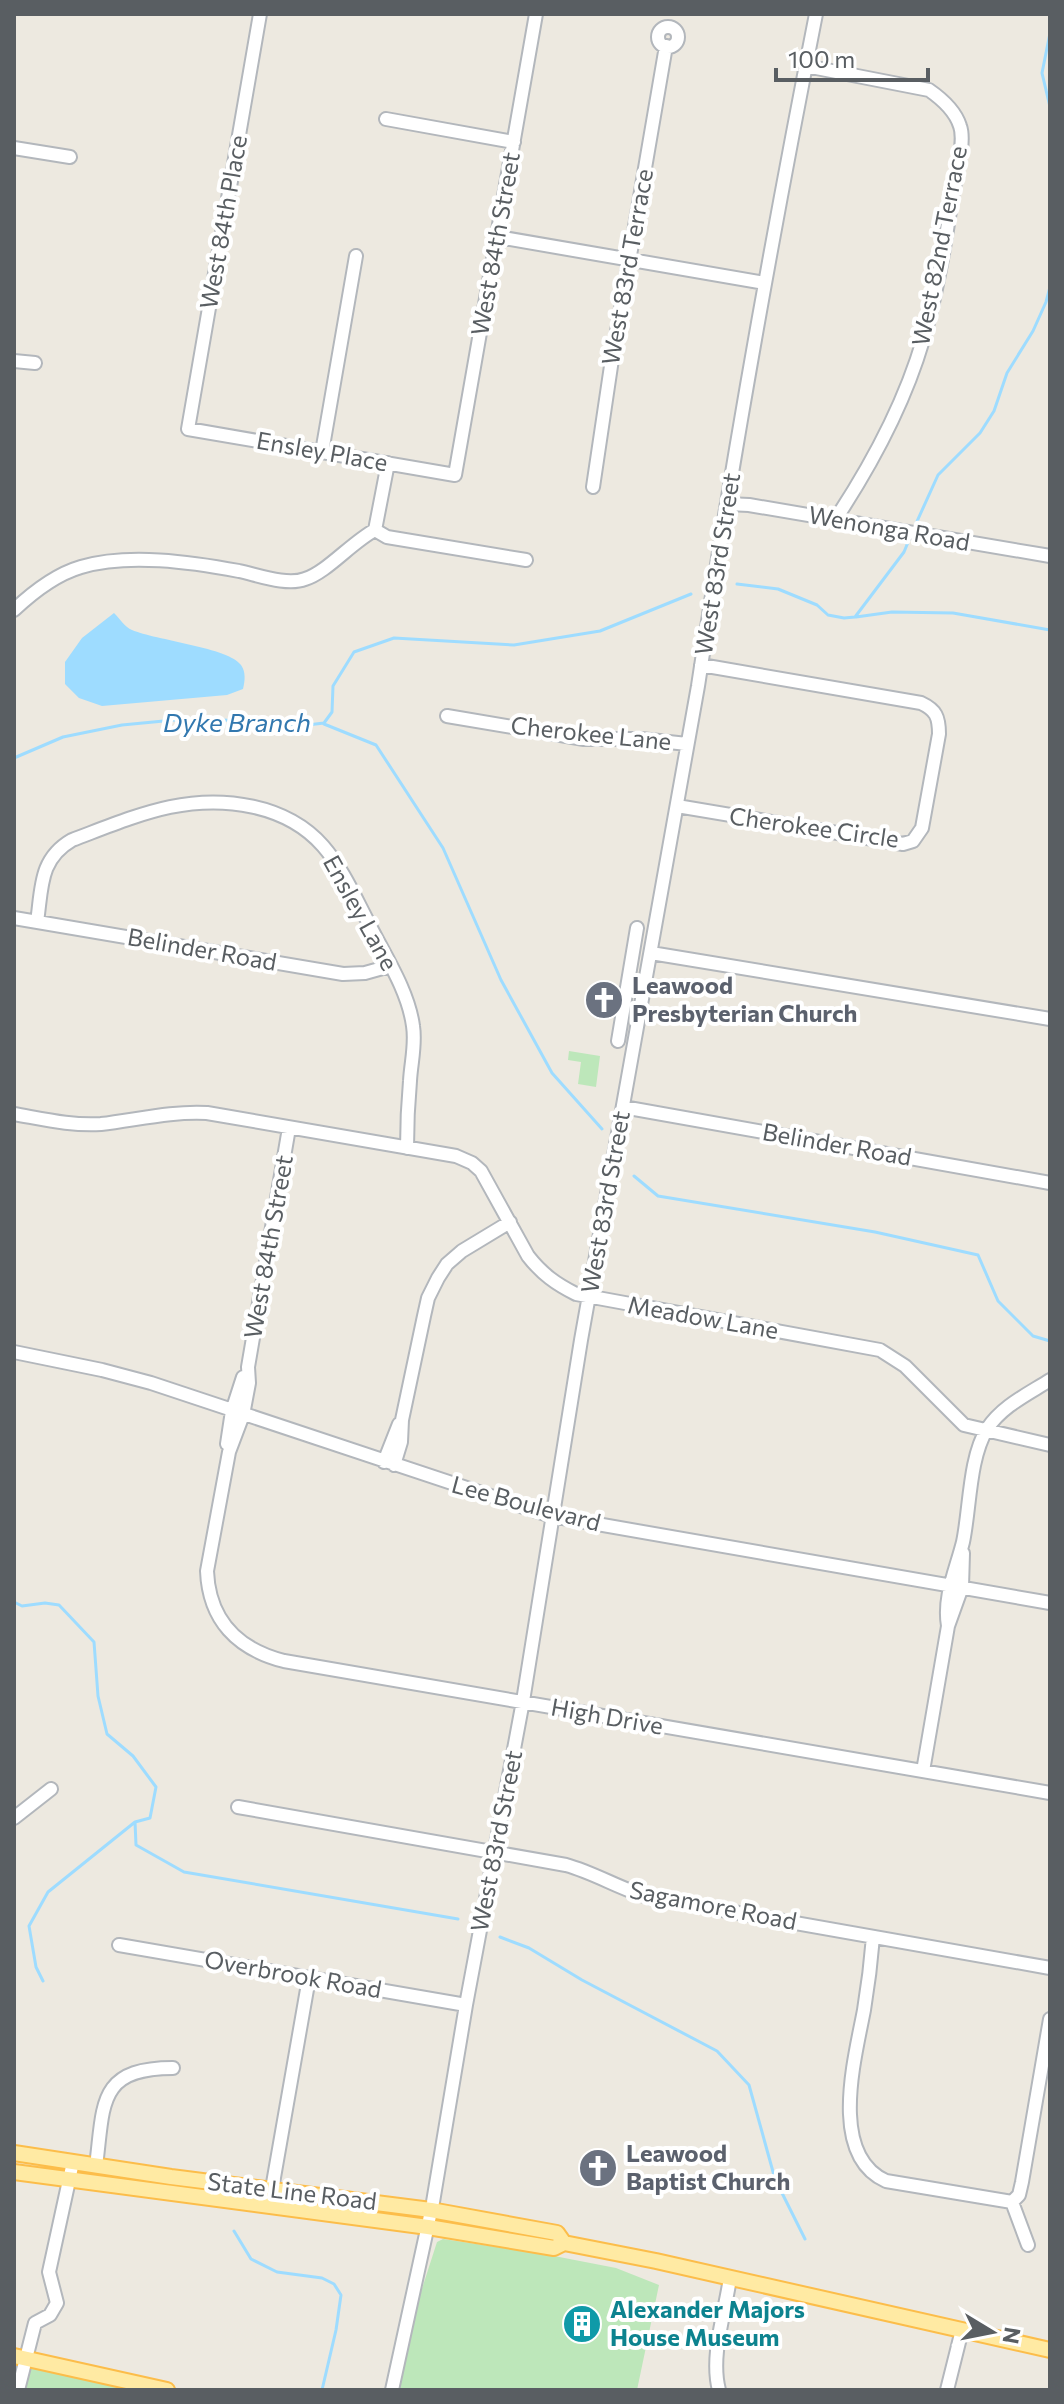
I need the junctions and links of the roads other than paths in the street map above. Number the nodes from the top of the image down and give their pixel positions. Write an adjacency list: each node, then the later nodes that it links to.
1 (260, 14): 16 (street, West 84th Place)
2 (536, 14): 7 (street, West 84th Street)
3 (816, 14): 5 (street, West 83rd Street)
4 (666, 46): 12 (street, West 83rd Terrace)
5 (806, 66): 13 (street, West 83rd Street); 22 (street, West 82nd Terrace)
6 (386, 119): 7 (street)
7 (514, 142): 10 (street, West 84th Street)
8 (14, 148): 9 (street)
9 (70, 157)
10 (498, 237): 12 (street); 19 (street, West 84th Street)
11 (356, 256): 17 (street)
12 (630, 259): 13 (street); 20 (street, West 83rd Terrace)
13 (765, 283): 21 (street, West 83rd Street)
14 (14, 361): 15 (street)
15 (35, 363)
16 (188, 429): 17 (street, Ensley Place)
17 (322, 452): 18 (street, Ensley Place)
18 (388, 463): 19 (street, Ensley Place); 23 (street)
19 (455, 475)
20 (593, 487)
21 (727, 504): 22 (street, Wenonga Road); 27 (street, West 83rd Street)
22 (835, 520): 24 (street, Wenonga Road)
23 (375, 530): 25 (street); 26 (street)
24 (1050, 556)
25 (526, 560)
26 (14, 610)
27 (701, 665): 29 (street, West 83rd Street); 30 (street, Cherokee Circle)
28 (447, 716): 29 (street, Cherokee Lane)
29 (687, 744): 30 (street, West 83rd Street)
30 (677, 806): 34 (street, West 83rd Street)
31 (14, 918): 32 (street, Belinder Road)
32 (37, 922): 35 (street, Belinder Road); 35 (street, Ensley Lane)
33 (637, 928): 37 (street)
34 (651, 953): 36 (street); 38 (street, West 83rd Street)
35 (390, 966): 41 (street, Ensley Lane)
36 (1049, 1016)
37 (618, 1041)
38 (623, 1107): 42 (street, Belinder Road); 44 (street, West 83rd Street)
39 (14, 1114): 40 (street, Meadow Lane)
40 (289, 1128): 41 (street, Meadow Lane); 47 (street, West 84th Street)
41 (407, 1148): 43 (street, Meadow Lane)
42 (1050, 1183)
43 (510, 1222): 44 (street, Meadow Lane); 50 (street)
44 (589, 1298): 48 (street, Meadow Lane); 51 (street, West 83rd Street)
45 (14, 1352): 47 (street, Lee Boulevard)
46 (1050, 1380): 48 (street)
47 (237, 1413): 50 (street, Lee Boulevard); 52 (street, West 84th Street)
48 (986, 1431): 49 (street, Meadow Lane); 53 (street)
49 (1050, 1445)
50 (389, 1464): 51 (street, Lee Boulevard)
51 (551, 1516): 53 (street, Lee Boulevard); 55 (street, West 83rd Street)
52 (207, 1578): 55 (street, High Drive)
53 (956, 1586): 54 (street, Lee Boulevard); 56 (street)
54 (1050, 1603)
55 (523, 1701): 56 (street, High Drive); 61 (street, West 83rd Street)
56 (923, 1771): 58 (street, High Drive)
57 (51, 1789): 60 (street)
58 (1050, 1793)
59 (238, 1807): 61 (street, Sagamore Road)
60 (14, 1818)
61 (495, 1851): 62 (street, Sagamore Road); 66 (street, West 83rd Street)
62 (873, 1937): 64 (street, Sagamore Road); 75 (street)
63 (119, 1945): 65 (street, Overbrook Road)
64 (1050, 1968)
65 (309, 1978): 66 (street, Overbrook Road); 74 (street)
66 (466, 2005): 77 (street, West 83rd Street)
67 (1050, 2019): 75 (street)
68 (173, 2068): 71 (street)
69 (14, 2153): 70 (main road, State Line Road)
70 (73, 2162): 71 (main road, State Line Road); 73 (street)
71 (96, 2166): 74 (main road, State Line Road)
72 (14, 2172): 73 (main road, State Line Road)
73 (69, 2180): 76 (main road, State Line Road); 84 (street)
74 (271, 2190): 76 (street); 77 (main road, State Line Road)
75 (1012, 2202): 80 (street)
76 (269, 2206): 78 (main road, State Line Road)
77 (431, 2210): 78 (street, West 83rd Street); 79 (main road, State Line Road)
78 (428, 2227): 79 (main road, State Line Road); 87 (street, West 83rd Street)
79 (564, 2243): 81 (main road, State Line Road)
80 (1028, 2245)
81 (730, 2278): 82 (main road, State Line Road); 88 (street)
82 (962, 2330): 83 (main road, State Line Road); 89 (street)
83 (1050, 2350)
84 (20, 2357): 85 (street); 86 (main road)
85 (18, 2390)
86 (167, 2390)
87 (392, 2390)
88 (719, 2390)
89 (947, 2390)

